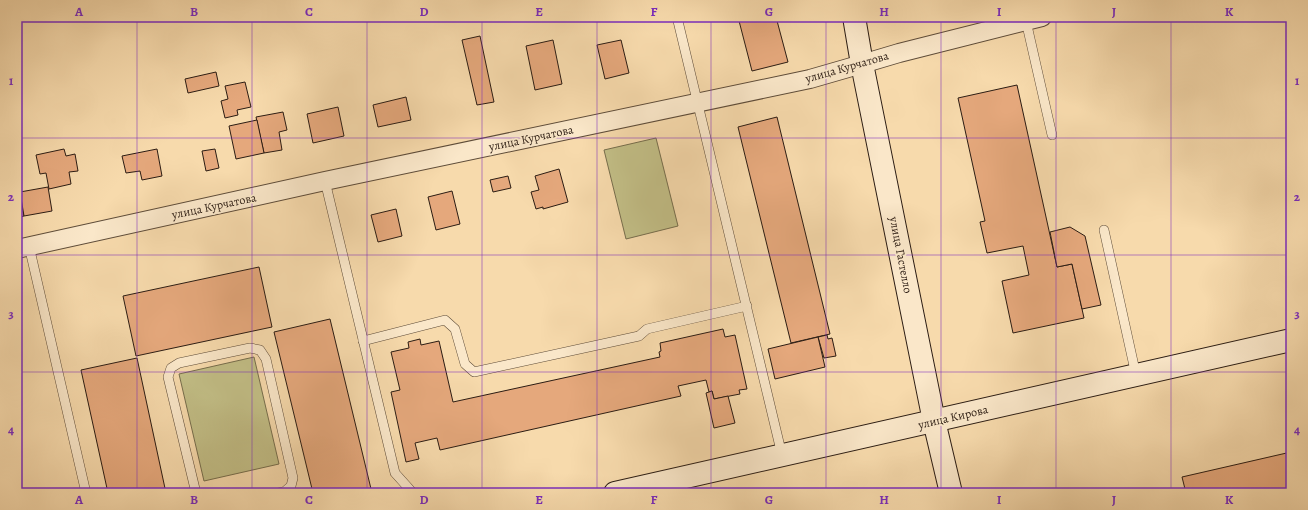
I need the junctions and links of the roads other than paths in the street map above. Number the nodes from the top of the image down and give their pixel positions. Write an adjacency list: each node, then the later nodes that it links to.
1 (677, 17): 5 (lane)
2 (854, 17): 4 (street, улица Гастелло)
3 (1034, 19): 4 (street, улица Курчатова); 6 (lane)
4 (862, 64): 5 (street, улица Курчатова); 14 (street, улица Гастелло)
5 (697, 102): 7 (street, улица Курчатова); 10 (lane)
6 (1052, 135)
7 (325, 181): 9 (street, улица Курчатова); 11 (lane)
8 (1104, 230): 13 (lane)
9 (23, 247): 17 (lane)
10 (747, 306): 11 (lane); 15 (lane)
11 (363, 340): 20 (lane)
12 (1291, 340): 13 (street, улица Кирова)
13 (1136, 375): 14 (street, улица Кирова)
14 (934, 421): 15 (street, улица Кирова); 21 (street, улица Гастелло)
15 (782, 456): 16 (street, улица Кирова)
16 (624, 492)
17 (86, 493)
18 (196, 493): 19 (lane)
19 (278, 493)
20 (413, 493)
21 (951, 493)

